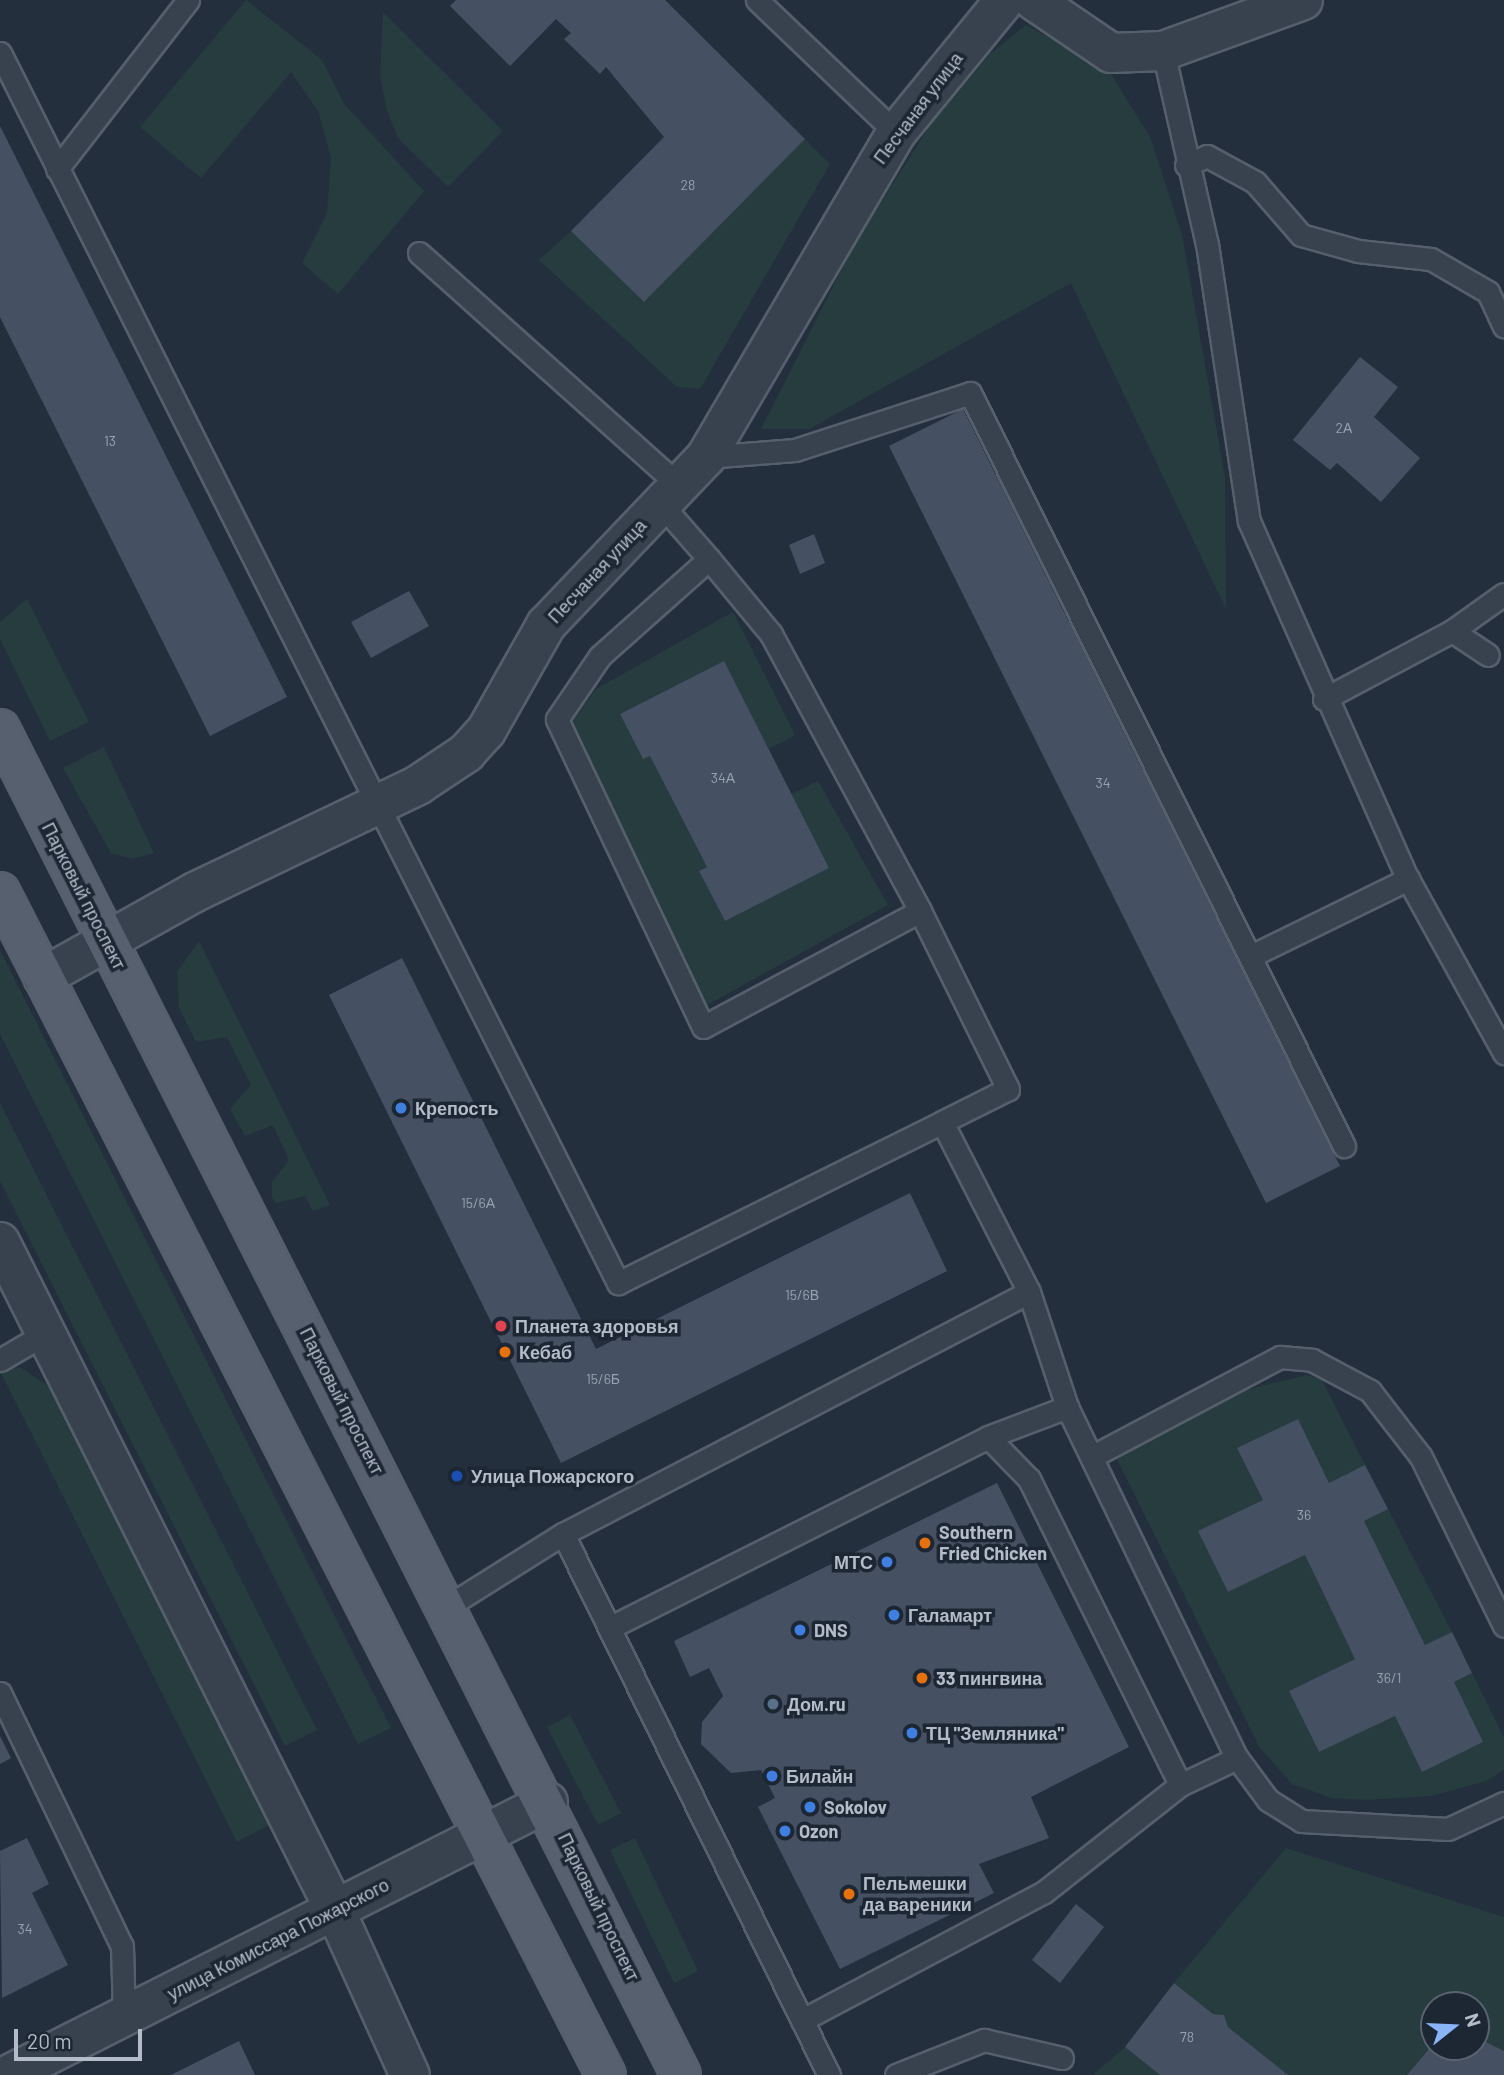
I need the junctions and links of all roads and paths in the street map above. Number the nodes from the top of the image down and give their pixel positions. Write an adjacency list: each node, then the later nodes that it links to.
1 (188, 0): 10 (lane)
2 (757, 0): 8 (lane)
3 (1005, 0): 8 (street, Песчаная улица)
4 (1033, 0): 6 (street)
5 (1303, 0): 6 (street)
6 (1163, 51): 9 (lane)
7 (0, 53): 10 (lane)
8 (895, 133): 13 (street, Песчаная улица)
9 (1186, 165): 12 (lane); 19 (lane)
10 (57, 169): 21 (lane)
11 (419, 253): 14 (lane)
12 (1504, 326)
13 (706, 457): 14 (street, Песчаная улица); 26 (lane)
14 (671, 495): 15 (lane); 21 (street, Песчаная улица)
15 (709, 559): 24 (lane); 24 (lane)
16 (1504, 594): 17 (lane)
17 (1452, 631): 18 (lane); 19 (lane)
18 (1488, 655)
19 (1324, 699): 22 (lane)
20 (0, 729): 25 (main road, Парковый проспект)
21 (375, 804): 25 (street, Песчаная улица); 29 (lane)
22 (1408, 878): 26 (lane); 28 (lane)
23 (0, 892): 27 (main road)
24 (920, 911): 29 (lane)
25 (107, 943): 27 (street, Песчаная улица); 39 (main road, Парковый проспект)
26 (1253, 955): 30 (lane)
27 (43, 977): 47 (main road)
28 (1501, 1043)
29 (942, 1122): 32 (lane)
30 (1344, 1146)
31 (0, 1242): 33 (street)
32 (1029, 1292): 35 (lane); 38 (lane)
33 (46, 1333): 34 (lane); 48 (street)
34 (0, 1360)
35 (1067, 1407): 36 (lane); 37 (lane)
36 (988, 1437): 41 (lane); 44 (lane)
37 (1093, 1456): 40 (lane); 43 (lane)
38 (563, 1534): 39 (lane); 41 (lane)
39 (448, 1606): 45 (main road, Парковый проспект)
40 (1504, 1626)
41 (609, 1628): 50 (lane)
42 (0, 1693): 49 (lane)
43 (1237, 1758): 44 (lane); 46 (lane)
44 (1180, 1785): 50 (lane)
45 (548, 1802): 47 (street, улица Комиссара Пожарского); 55 (main road, Парковый проспект)
46 (1504, 1803)
47 (485, 1834): 48 (street, улица Комиссара Пожарского); 54 (main road)
48 (335, 1910): 49 (street, улица Комиссара Пожарского); 53 (street)
49 (124, 2017): 52 (street, улица Комиссара Пожарского)
50 (802, 2020): 56 (lane)
51 (1062, 2058): 57 (lane)
52 (8, 2075)
53 (410, 2075)
54 (606, 2075)
55 (681, 2075)
56 (829, 2075)
57 (895, 2075)

